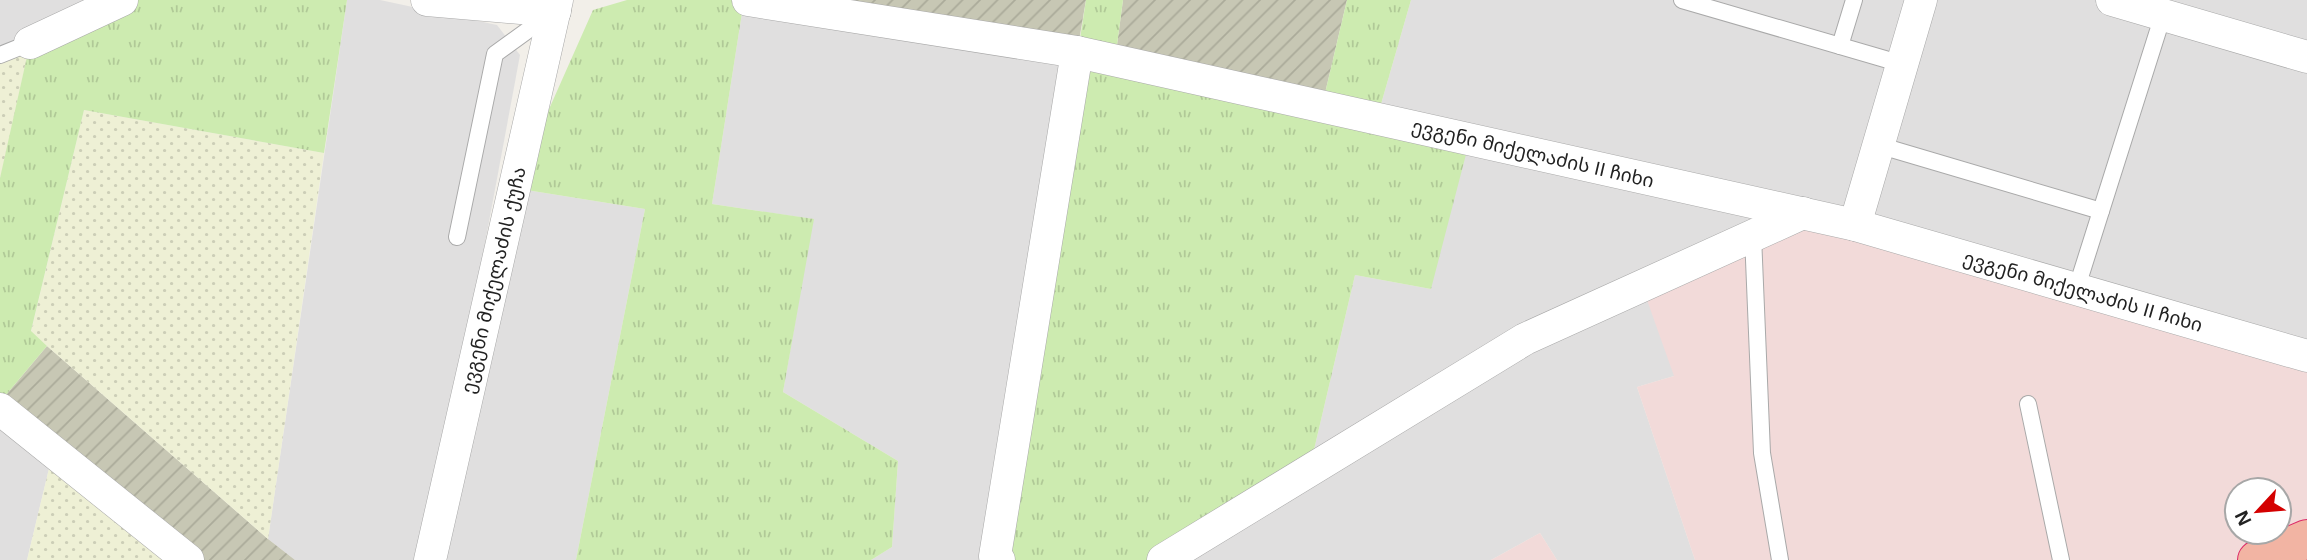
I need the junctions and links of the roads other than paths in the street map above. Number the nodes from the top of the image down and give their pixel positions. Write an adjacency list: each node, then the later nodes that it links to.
1 (122, 0): 10 (street)
2 (428, 0): 8 (street)
3 (748, 0): 12 (street, ევგენი მიქელაძის II ჩიხი)
4 (1682, 0): 11 (lane)
5 (1854, 0): 11 (lane)
6 (1921, 0): 15 (street)
7 (2112, 0): 9 (street)
8 (556, 5): 21 (lane); 29 (street, ევგენი მიქელაძის ქუჩა)
9 (2163, 15): 14 (street); 17 (lane)
10 (30, 43): 13 (lane)
11 (1840, 46): 15 (lane)
12 (1077, 52): 18 (street, ევგენი მიქელაძის II ჩიხი); 27 (street)
13 (0, 55)
14 (2307, 57)
15 (1902, 64): 16 (street)
16 (1878, 145): 17 (lane); 19 (street)
17 (2101, 211): 22 (lane)
18 (1803, 213): 19 (street, ევგენი მიქელაძის II ჩიხი); 20 (street)
19 (1855, 225): 22 (street, ევგენი მიქელაძის II ჩიხი)
20 (1753, 236): 30 (street); 31 (lane)
21 (457, 237)
22 (2076, 290): 23 (street, ევგენი მიქელაძის II ჩიხი)
23 (2307, 356)
24 (2028, 404): 32 (lane)
25 (0, 409): 28 (street)
26 (2307, 538): 33 (highway)
27 (994, 559)
28 (188, 560)
29 (430, 560)
30 (1163, 560)
31 (1780, 560)
32 (2061, 560)
33 (2257, 560)

